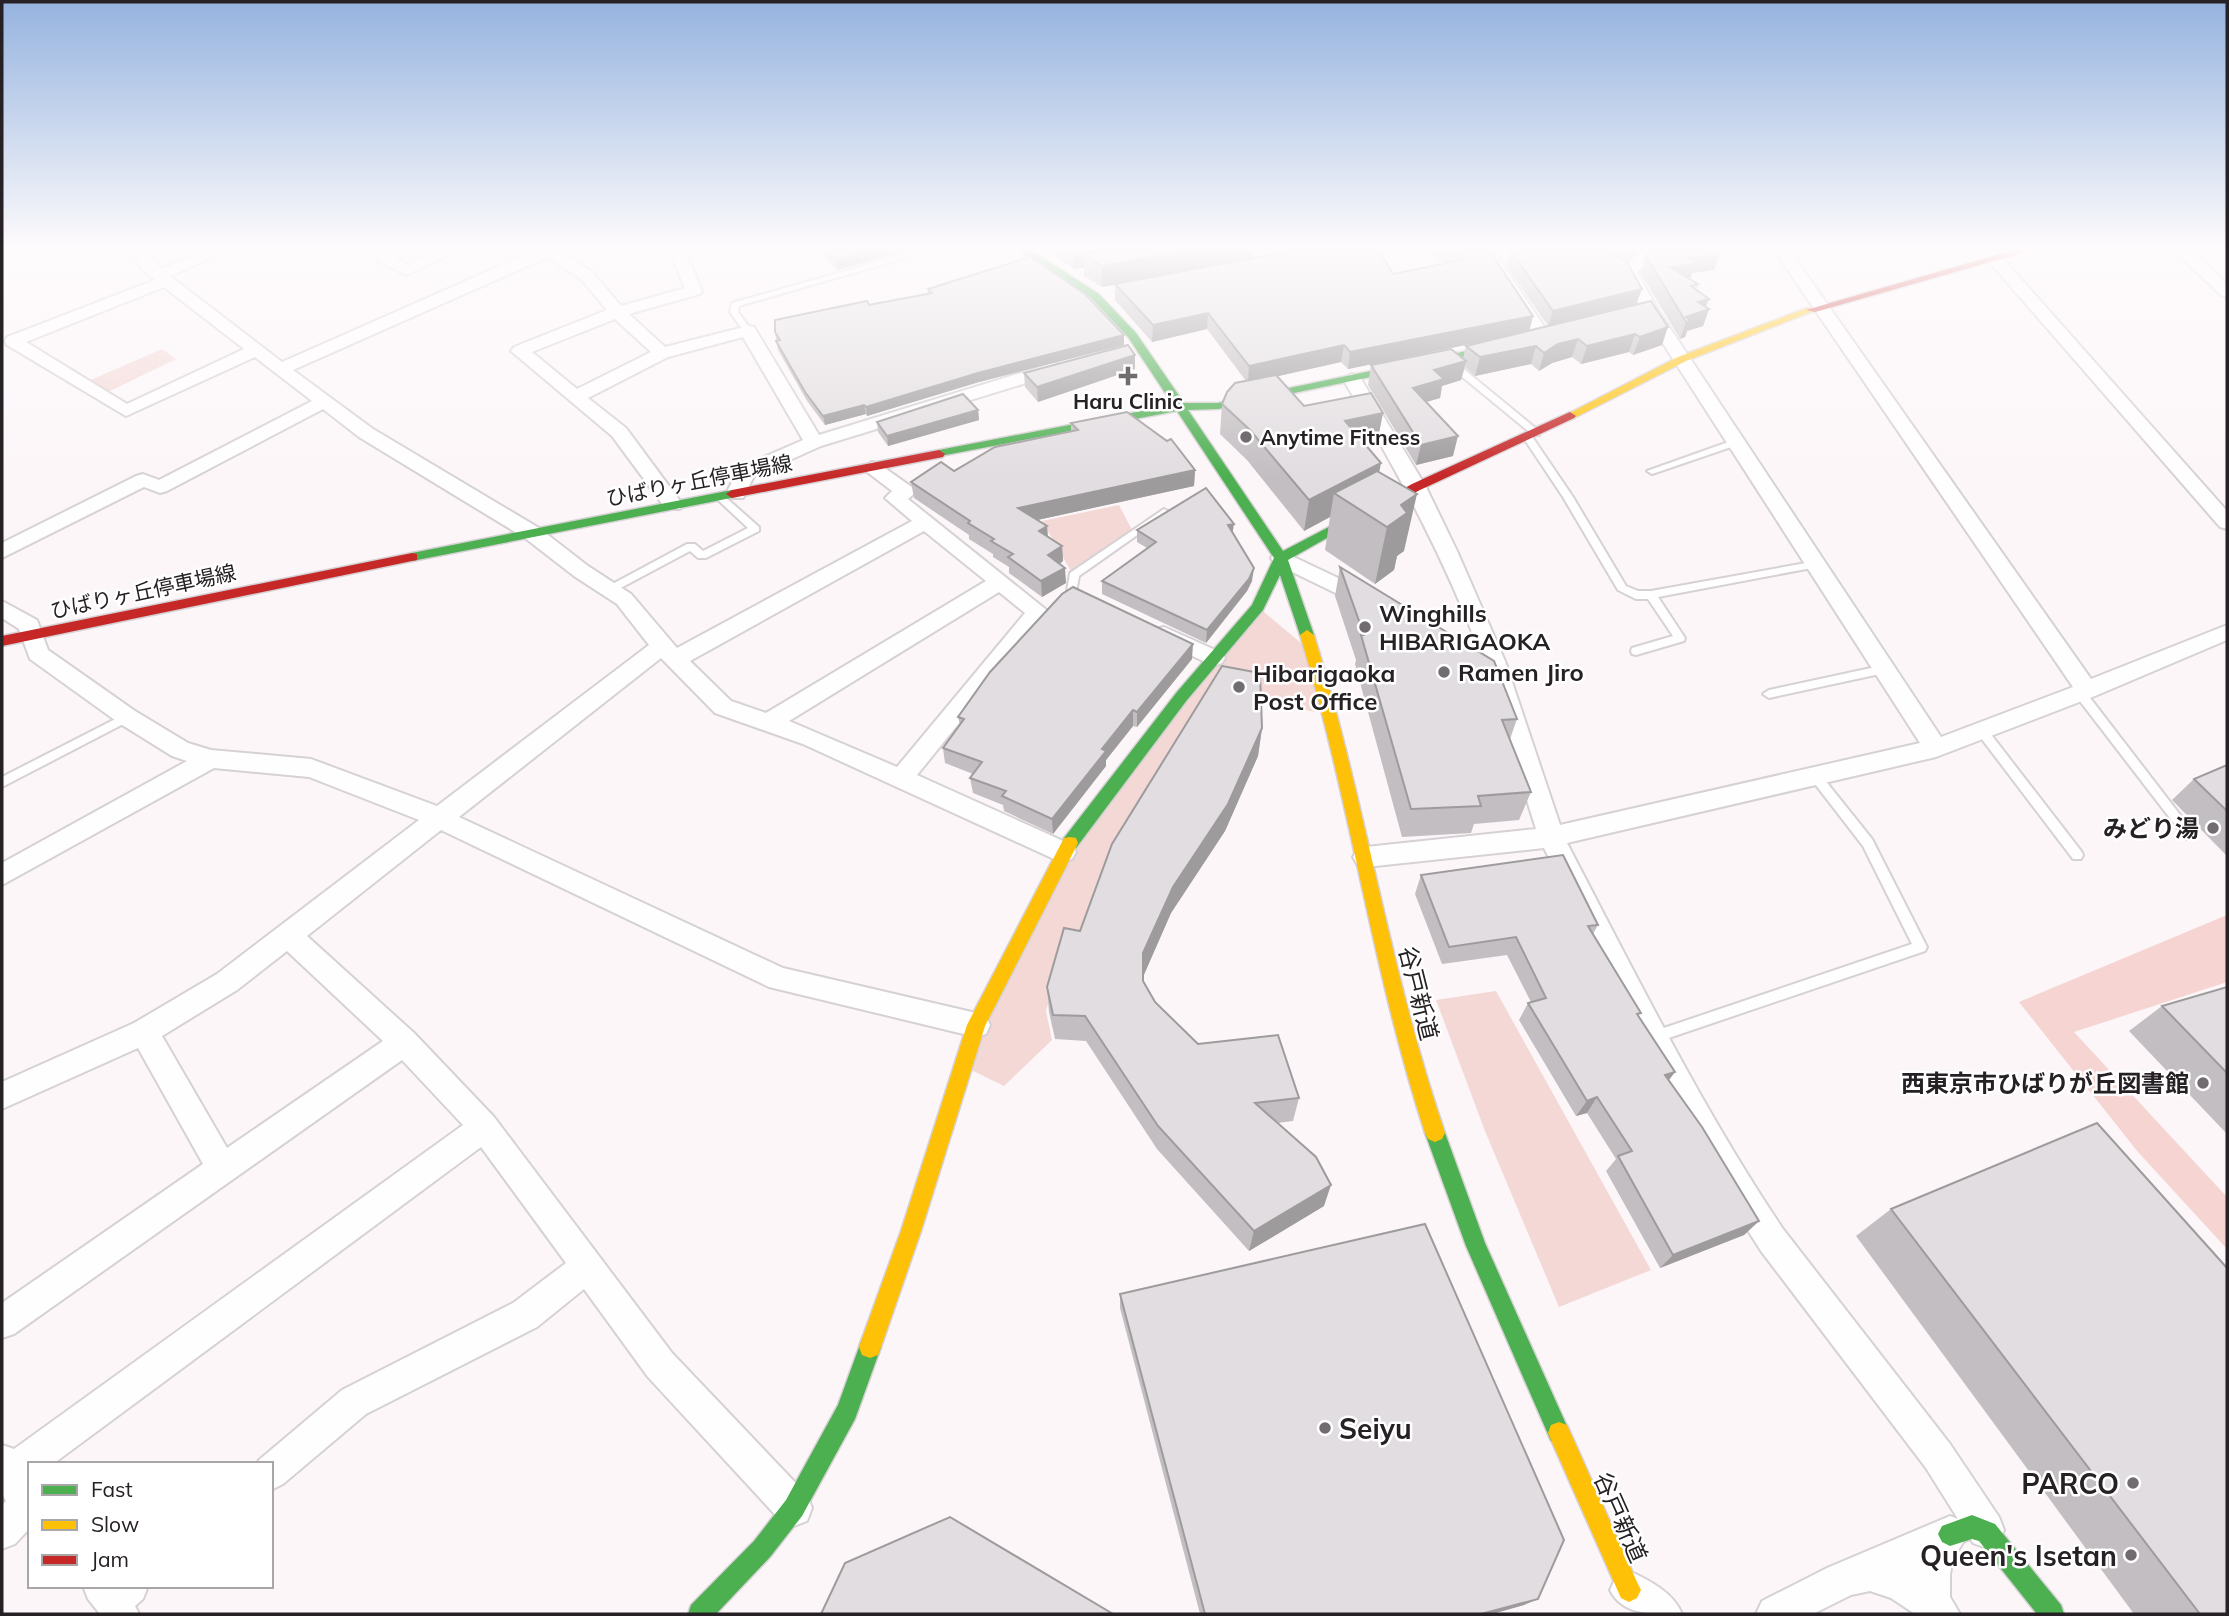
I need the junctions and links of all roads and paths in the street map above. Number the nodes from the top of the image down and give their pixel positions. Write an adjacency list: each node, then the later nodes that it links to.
1 (50, 325): 16 (street)
2 (224, 325): 16 (street)
3 (379, 325): 22 (street)
4 (584, 325): 24 (street)
5 (632, 325): 17 (street)
6 (744, 325): 13 (lane)
7 (1125, 325): 15 (main road)
8 (1542, 325): 14 (street)
9 (1660, 325): 20 (street)
10 (1772, 325): 20 (main road)
11 (1834, 325): 60 (street)
12 (2052, 325): 37 (street)
13 (748, 331): 17 (street); 28 (street)
14 (1500, 347): 19 (main road, ひばりヶ丘停車場線)
15 (1142, 348): 18 (street); 26 (main road)
16 (256, 350): 22 (street)
17 (662, 353): 24 (street)
18 (1117, 354)
19 (1444, 358): 23 (main road, ひばりヶ丘停車場線); 27 (lane)
20 (1682, 359): 27 (main road); 29 (street)
21 (1069, 365): 28 (street)
22 (280, 369): 25 (street)
23 (1352, 379): 26 (main road, ひばりヶ丘停車場線); 32 (street)
24 (576, 397): 34 (street)
25 (324, 402): 38 (street); 39 (street)
26 (1182, 407): 30 (main road, ひばりヶ丘停車場線); 40 (main road, 谷戸新道)
27 (1532, 435): 32 (main road); 45 (lane)
28 (814, 442): 33 (street)
29 (1737, 442): 31 (lane); 41 (street)
30 (872, 468): 33 (main road, ひばりヶ丘停車場線); 36 (street)
31 (1652, 471)
32 (1416, 487): 40 (main road); 59 (street)
33 (728, 496): 34 (main road, ひばりヶ丘停車場線); 43 (lane)
34 (673, 505): 38 (main road, ひばりヶ丘停車場線)
35 (1164, 512): 44 (lane)
36 (926, 522): 42 (street); 55 (street)
37 (2227, 523)
38 (532, 533): 43 (street); 52 (main road, ひばりヶ丘停車場線)
39 (2, 551)
40 (1281, 558): 49 (street); 56 (main road); 75 (main road, 谷戸新道)
41 (1817, 564): 45 (lane); 57 (street)
42 (1000, 582): 48 (street); 63 (street)
43 (610, 590): 55 (street)
44 (1072, 591): 46 (street); 48 (street)
45 (1651, 595): 54 (lane)
46 (1096, 602)
47 (2, 608): 52 (street)
48 (1038, 612): 68 (street)
49 (1388, 614)
50 (1143, 624): 56 (street)
51 (2227, 632): 60 (street)
52 (32, 635): 53 (main road, ひばりヶ丘停車場線); 62 (street)
53 (2, 641)
54 (1636, 650)
55 (669, 652): 63 (street); 70 (street)
56 (1214, 657): 73 (main road)
57 (1885, 669): 61 (lane); 65 (street)
58 (1478, 671): 59 (street)
59 (1501, 685): 72 (street)
60 (2083, 692): 64 (street); 71 (lane)
61 (1769, 694)
62 (127, 718): 66 (street); 69 (lane)
63 (768, 723): 68 (street)
64 (1982, 731): 65 (street); 74 (lane)
65 (1936, 748): 67 (street)
66 (212, 759): 70 (street); 76 (street)
67 (1816, 777): 72 (street); 80 (lane)
68 (901, 778): 73 (street)
69 (2, 782)
70 (440, 820): 77 (street); 78 (street)
71 (2190, 835)
72 (1551, 837): 75 (street); 80 (street)
73 (1063, 852): 78 (main road)
74 (2077, 855)
75 (1366, 857): 96 (main road, 谷戸新道)
76 (2, 875)
77 (288, 935): 79 (street); 81 (street)
78 (976, 1025): 91 (main road)
79 (144, 1032): 82 (street); 84 (street)
80 (1654, 1037): 93 (street)
81 (404, 1042): 83 (street); 84 (street)
82 (2, 1096)
83 (484, 1127): 85 (street); 87 (street)
84 (222, 1168): 86 (street)
85 (587, 1267): 88 (street); 91 (street)
86 (2, 1322)
87 (6, 1467): 89 (street)
88 (273, 1470)
89 (28, 1504)
90 (28, 1507): 92 (street)
91 (794, 1508): 98 (main road)
92 (2, 1531)
93 (1987, 1532): 94 (main road); 101 (main road)
94 (1950, 1534): 95 (street); 97 (street)
95 (1862, 1573): 97 (street); 100 (street)
96 (1628, 1602): 99 (street)
97 (1936, 1608)
98 (700, 1614)
99 (1663, 1614)
100 (1775, 1614)
101 (2052, 1614)

